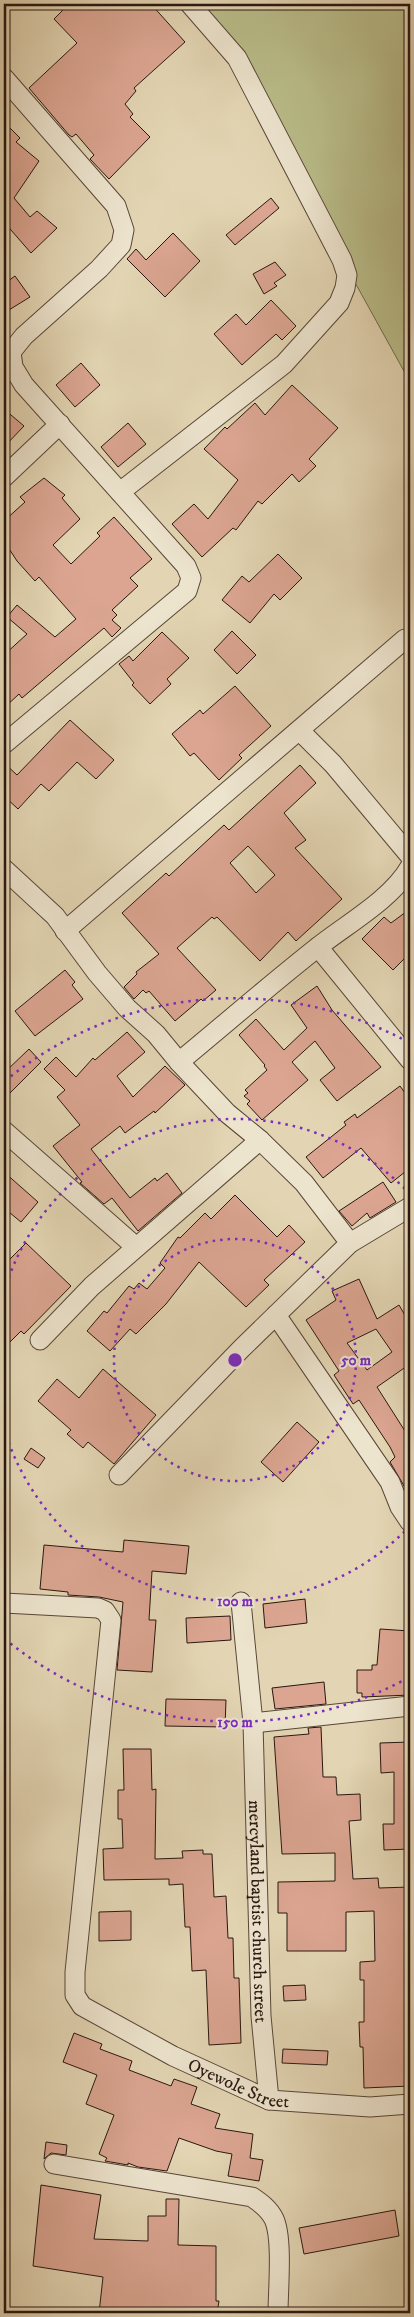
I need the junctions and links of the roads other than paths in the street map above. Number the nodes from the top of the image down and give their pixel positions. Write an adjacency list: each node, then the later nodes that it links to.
1 (190, 4): 6 (street)
2 (4, 78): 3 (street)
3 (8, 349): 4 (street)
4 (60, 424): 5 (street); 6 (street)
5 (4, 477)
6 (120, 492): 9 (street)
7 (405, 640): 8 (street)
8 (300, 731): 10 (street); 13 (street)
9 (4, 744)
10 (410, 856)
11 (410, 867): 14 (street)
12 (4, 869): 13 (street)
13 (65, 930): 16 (street)
14 (318, 947): 15 (street); 16 (street)
15 (410, 1060)
16 (179, 1062): 18 (street)
17 (5, 1136): 21 (street)
18 (260, 1140): 20 (street); 21 (street)
19 (410, 1207): 20 (street)
20 (350, 1243): 22 (street)
21 (136, 1247): 23 (street)
22 (276, 1315): 24 (street); 25 (street)
23 (40, 1340)
24 (118, 1475)
25 (410, 1522)
26 (4, 1602): 30 (street, Oyewole Street)
27 (241, 1602): 29 (street, mercyland baptist church street)
28 (410, 1706): 29 (street)
29 (253, 1723): 30 (street, mercyland baptist church street)
30 (269, 2100): 31 (street, Oyewole Street)
31 (410, 2104)
32 (54, 2164): 33 (street)
33 (278, 2313)

